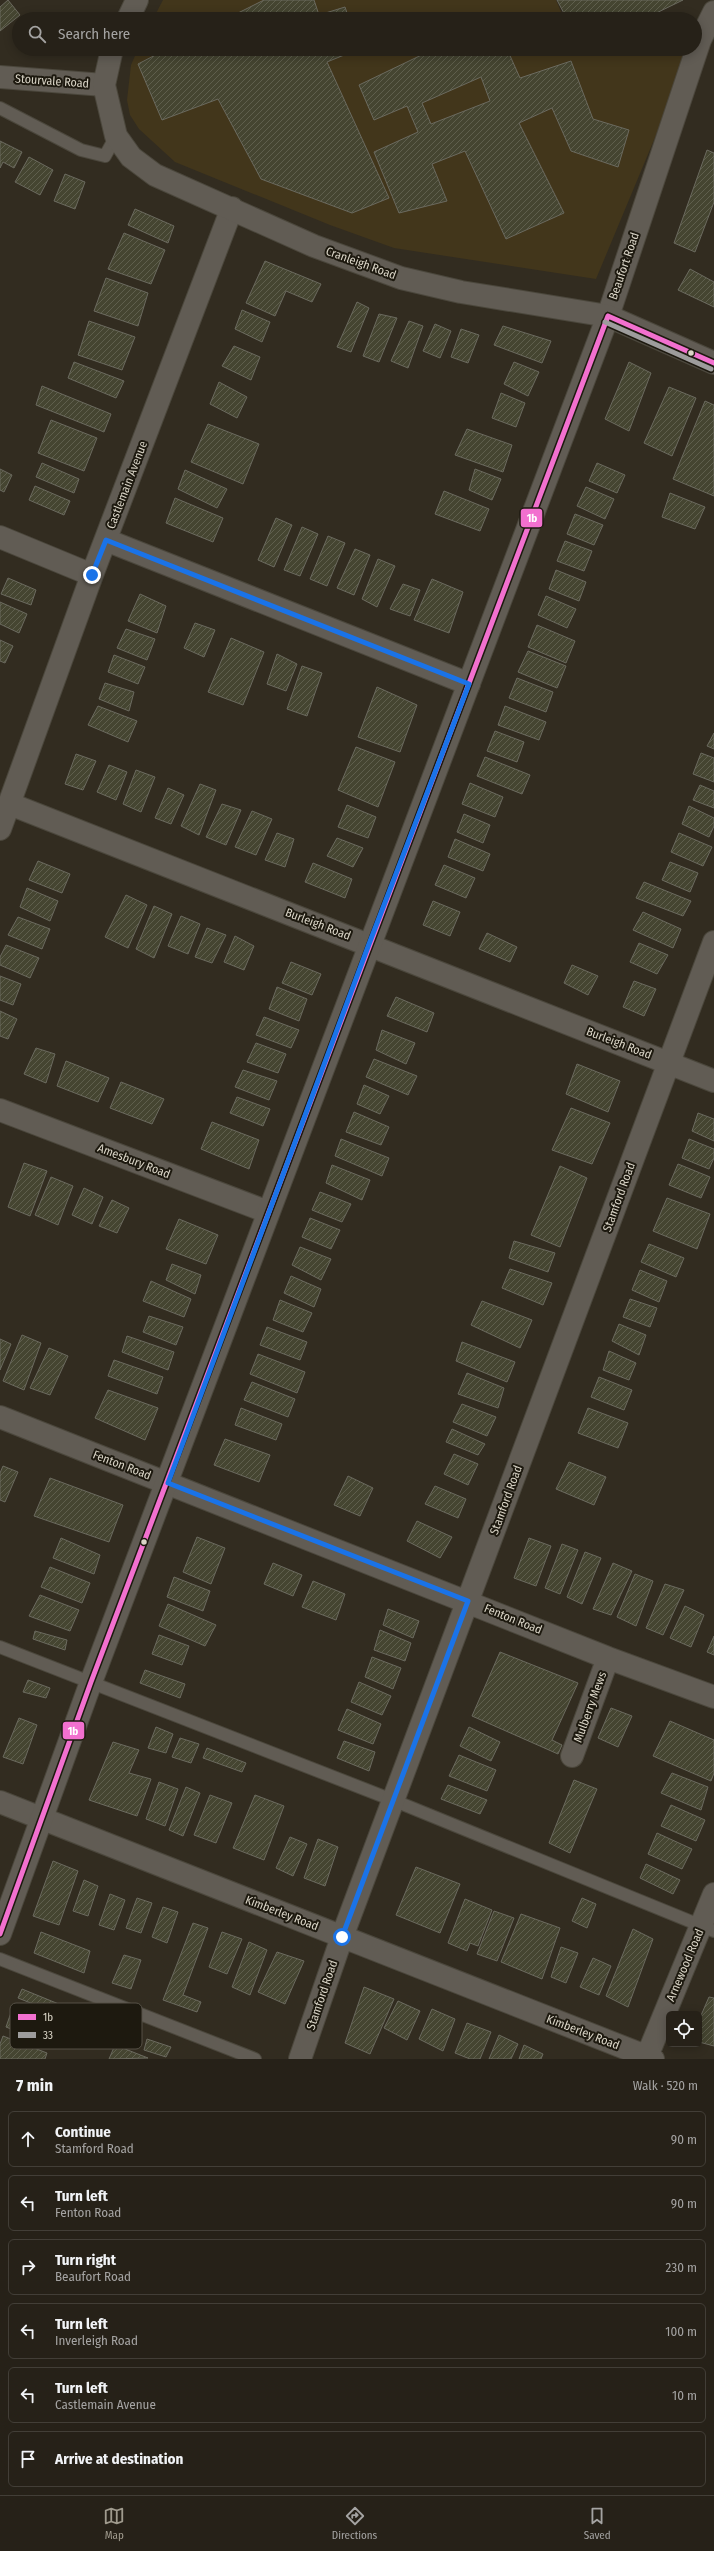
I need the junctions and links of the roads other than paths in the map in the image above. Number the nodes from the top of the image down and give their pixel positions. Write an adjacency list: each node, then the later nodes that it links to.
1 (137, 0): 2 (street)
2 (131, 12)
3 (714, 12): 4 (street, Beaufort Road)
4 (707, 44): 11 (street, Beaufort Road)
5 (110, 56): 7 (street, Cranleigh Road)
6 (0, 77): 7 (street, Stourvale Road)
7 (104, 85): 9 (street, Cranleigh Road)
8 (0, 108): 9 (lane)
9 (116, 136): 10 (street, Cranleigh Road)
10 (232, 208): 11 (street, Cranleigh Road); 14 (street, Castlemain Avenue)
11 (608, 316): 12 (street, Cranleigh Road); 16 (street, Beaufort Road)
12 (714, 363)
13 (0, 537): 15 (street)
14 (106, 540): 15 (street, Castlemain Avenue); 16 (street)
15 (92, 575): 17 (street, Castlemain Avenue)
16 (469, 684): 20 (street, Beaufort Road)
17 (10, 804): 18 (street, Castlemain Avenue); 20 (street, Burleigh Road)
18 (0, 829)
19 (714, 942): 21 (street, Stamford Road)
20 (369, 944): 21 (street, Burleigh Road); 24 (street, Beaufort Road)
21 (669, 1062): 22 (street, Burleigh Road); 27 (street, Stamford Road)
22 (714, 1081)
23 (0, 1110): 24 (street, Amesbury Road)
24 (268, 1212): 26 (street, Beaufort Road)
25 (0, 1417): 26 (street, Fenton Road)
26 (168, 1483): 27 (street, Fenton Road); 30 (street, Beaufort Road)
27 (468, 1601): 29 (street, Fenton Road); 33 (street, Stamford Road)
28 (0, 1647): 30 (lane)
29 (608, 1658): 31 (street, Fenton Road); 32 (street, Mulberry Mews)
30 (91, 1682): 33 (lane); 35 (street, Beaufort Road)
31 (714, 1697)
32 (572, 1756)
33 (395, 1801): 37 (lane); 39 (street, Stamford Road)
34 (0, 1802): 35 (street, Kimberley Road)
35 (42, 1819): 38 (street, Beaufort Road); 39 (street, Kimberley Road)
36 (714, 1894): 37 (street, Arnewood Road)
37 (708, 1929): 43 (street, Arnewood Road)
38 (0, 1934)
39 (342, 1937): 43 (street, Kimberley Road); 45 (street, Stamford Road)
40 (0, 1959): 41 (lane)
41 (112, 2003)
42 (142, 2015): 44 (lane)
43 (649, 2058)
44 (255, 2059)
45 (300, 2059)

